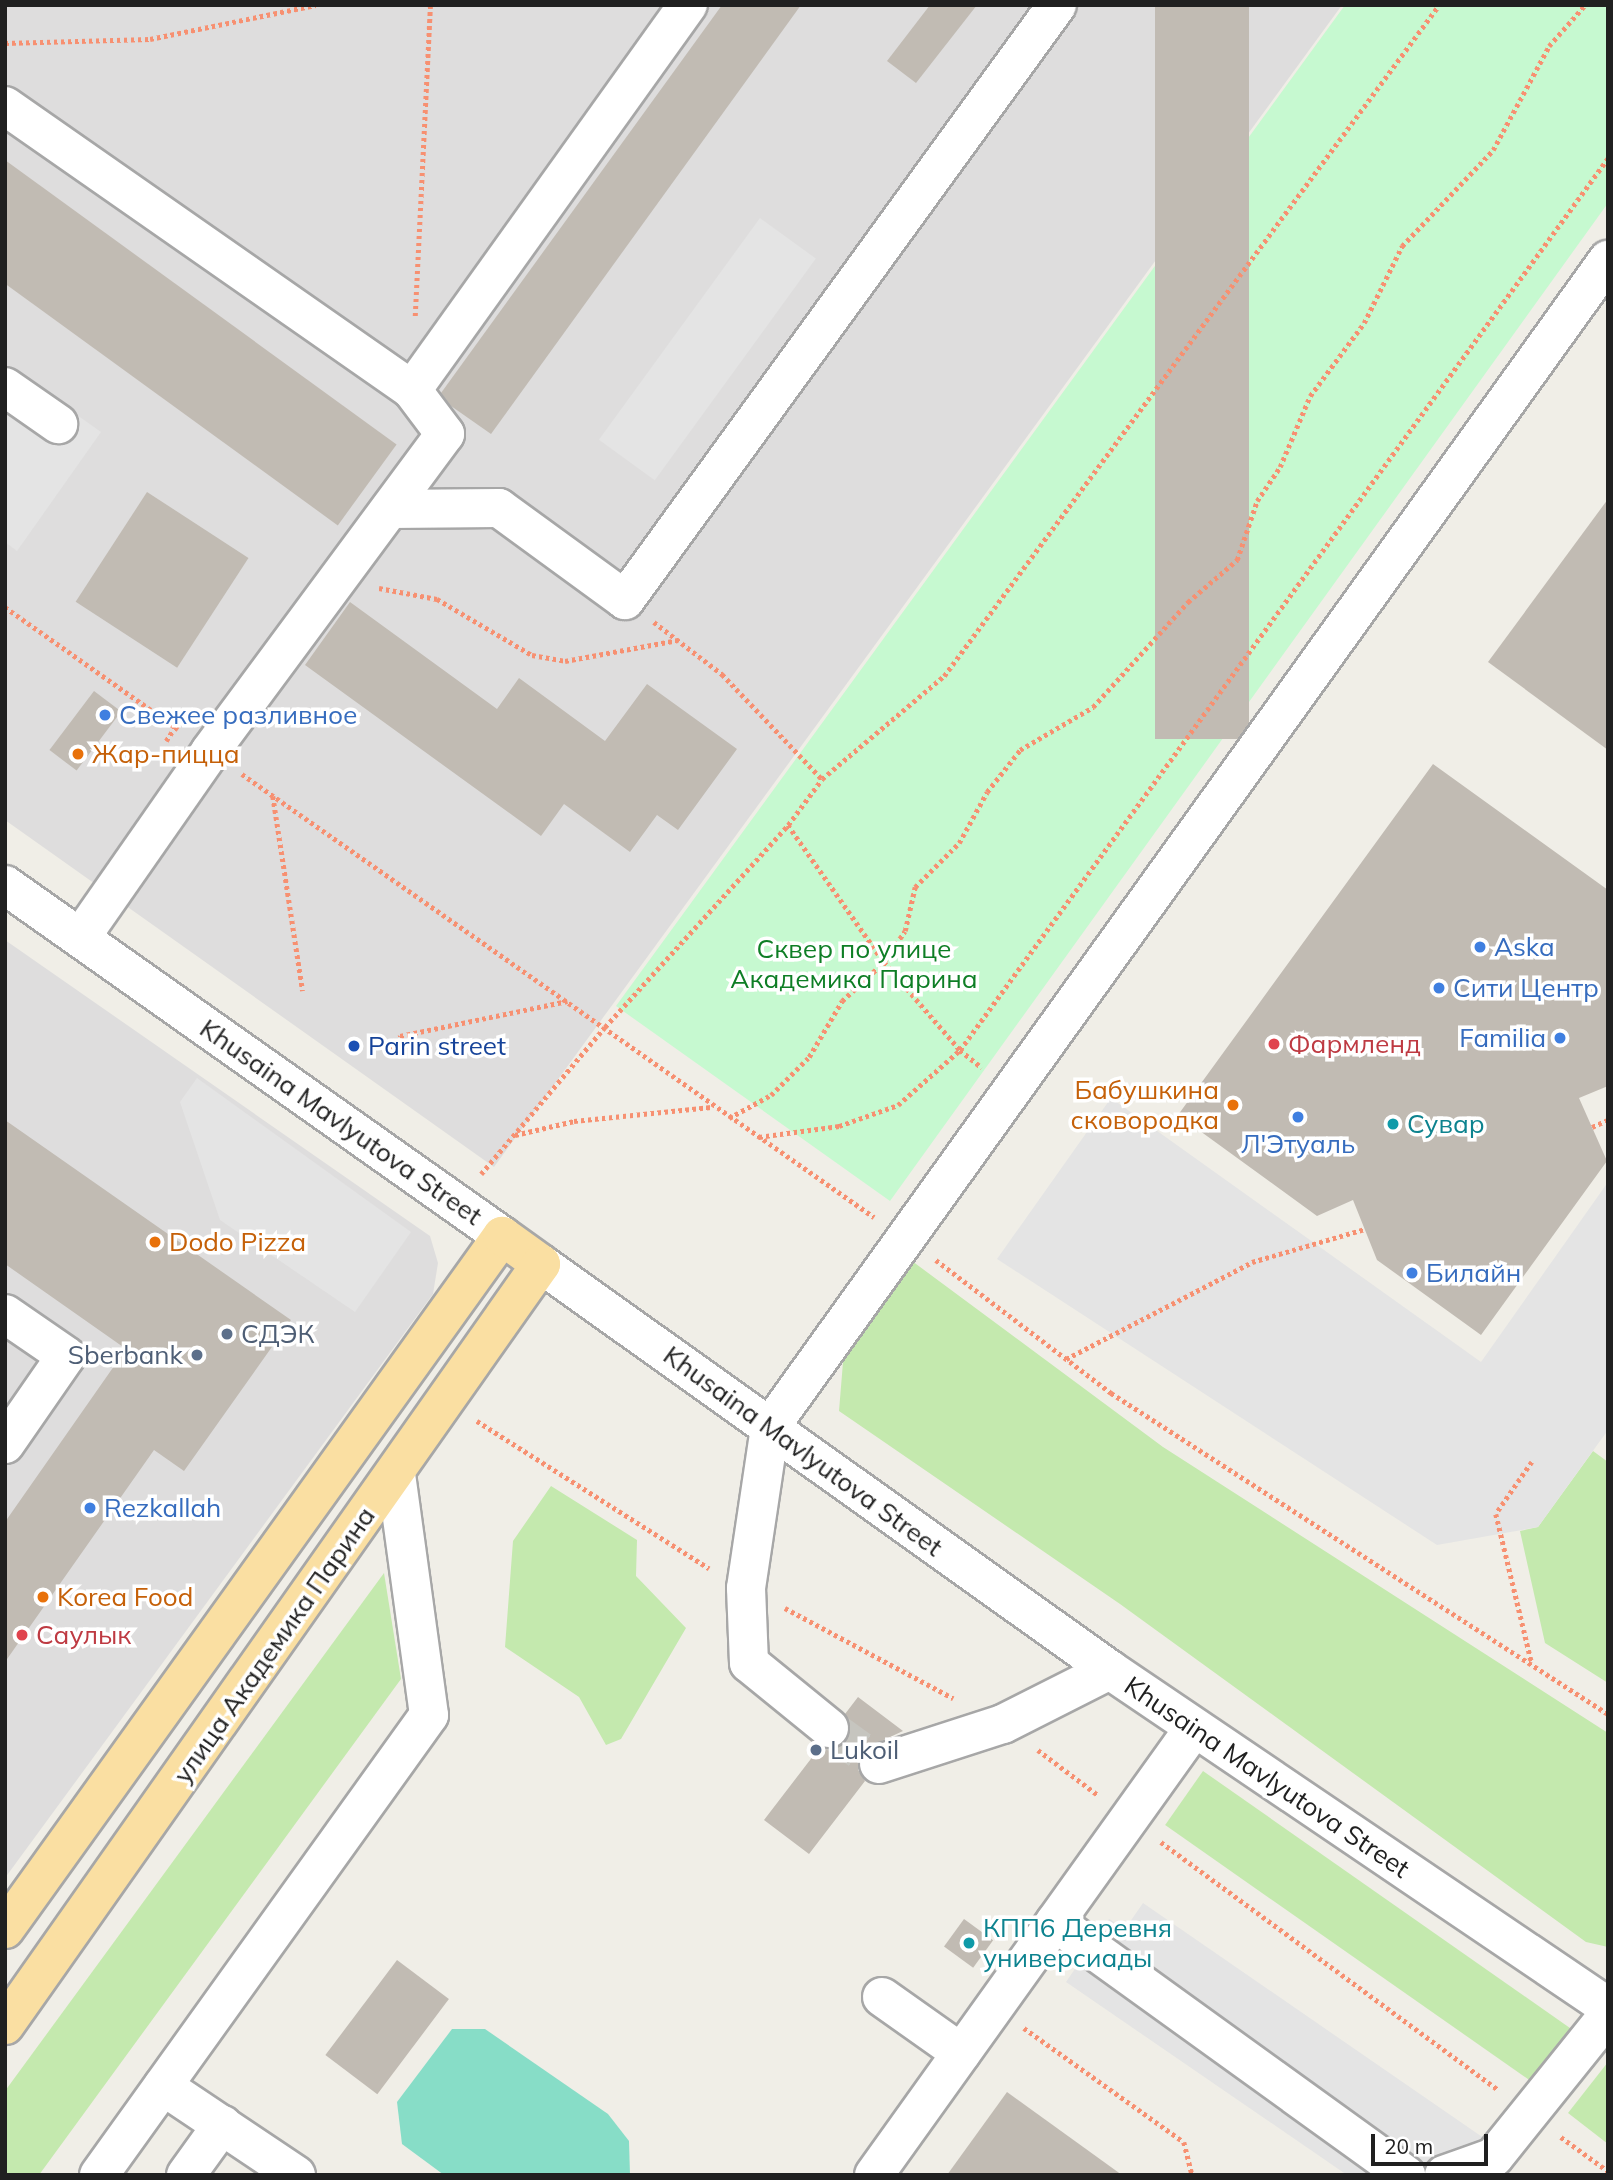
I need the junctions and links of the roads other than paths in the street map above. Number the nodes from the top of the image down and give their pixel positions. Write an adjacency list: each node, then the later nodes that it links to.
1 (688, 5): 6 (street)
2 (1057, 5): 8 (street)
3 (5, 106): 6 (street)
4 (1608, 260): 14 (street)
5 (5, 387): 7 (street)
6 (412, 390): 8 (street)
7 (58, 424)
8 (390, 509): 10 (street)
9 (5, 885): 10 (street, Khusaina Mavlyutova Street)
10 (81, 937): 11 (street, Khusaina Mavlyutova Street)
11 (502, 1236): 12 (main road, Khusaina Mavlyutova Street); 22 (main road, улица Академика Парина)
12 (541, 1264): 14 (street, Khusaina Mavlyutova Street); 16 (main road, улица Академика Парина)
13 (5, 1314): 15 (street)
14 (770, 1427): 17 (street, Khusaina Mavlyutova Street); 18 (street)
15 (5, 1444)
16 (396, 1473): 26 (main road, улица Академика Парина); 28 (street)
17 (1110, 1670): 19 (street, Khusaina Mavlyutova Street); 20 (street)
18 (829, 1728)
19 (1194, 1728): 21 (street); 24 (street, Khusaina Mavlyutova Street)
20 (879, 1764)
21 (1055, 1922): 27 (street); 34 (street)
22 (5, 1929)
23 (882, 1997): 27 (street)
24 (1608, 2007)
25 (1608, 2015): 35 (street)
26 (5, 2025)
27 (961, 2053): 33 (street)
28 (163, 2086): 29 (street); 30 (street)
29 (222, 2125): 31 (street); 32 (street)
30 (99, 2175)
31 (186, 2175)
32 (296, 2175)
33 (874, 2175)
34 (1406, 2175)
35 (1444, 2175)

